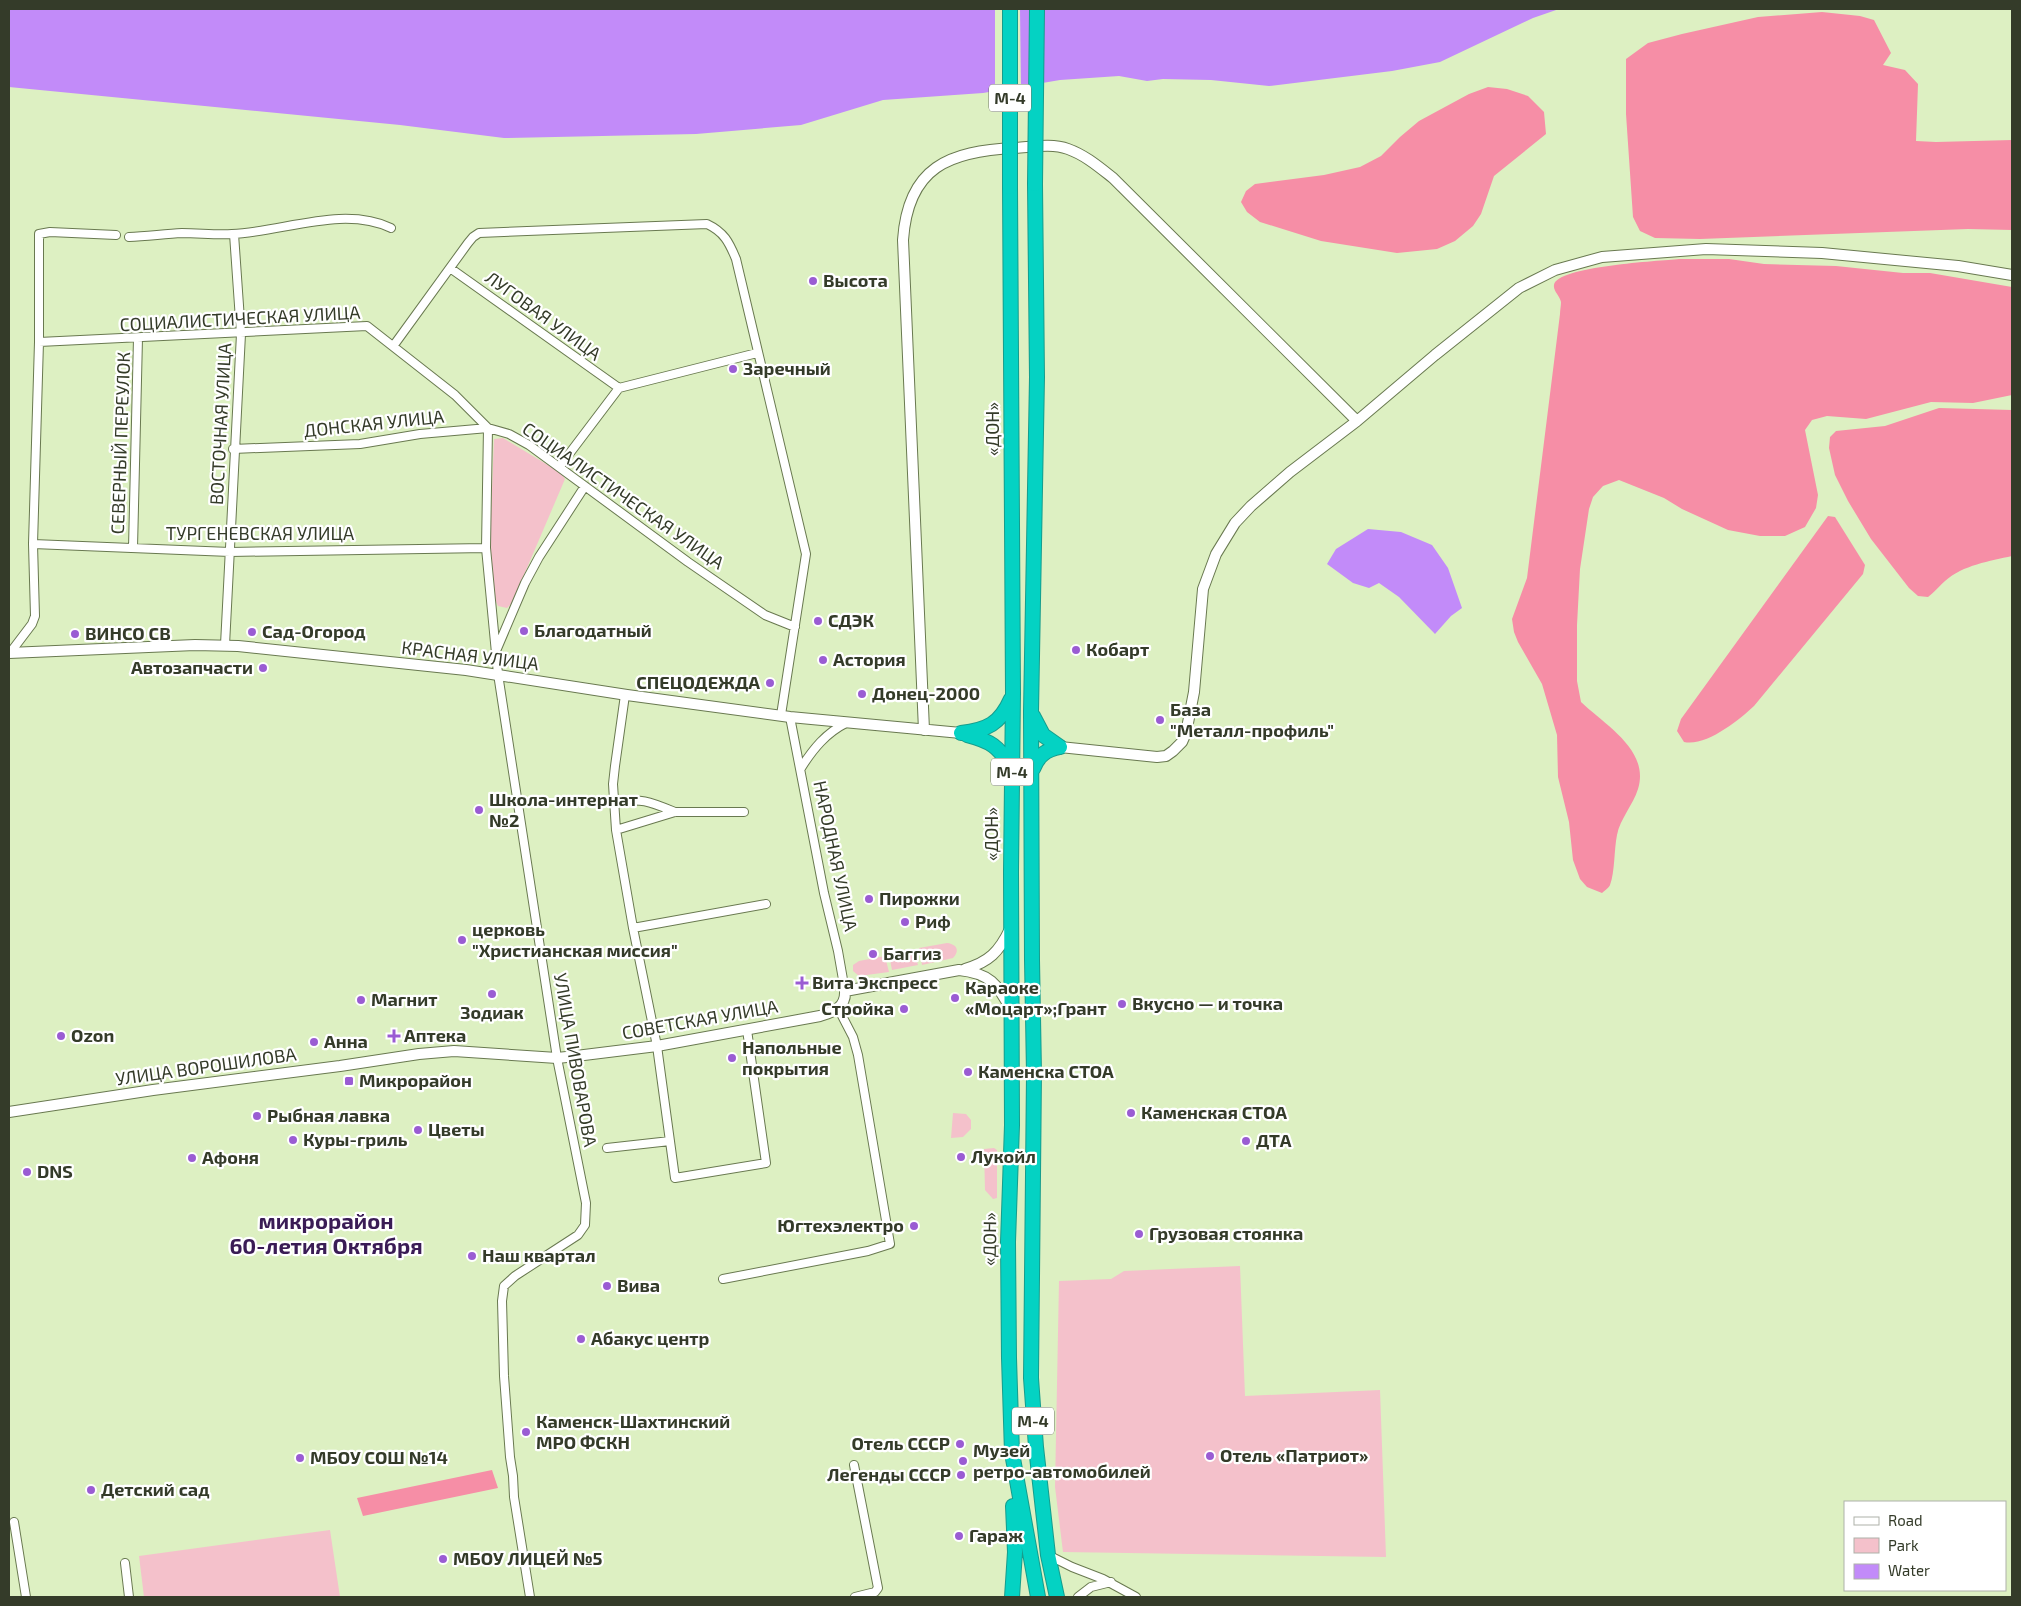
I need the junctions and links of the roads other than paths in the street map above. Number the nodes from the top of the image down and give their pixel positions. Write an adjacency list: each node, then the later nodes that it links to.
1 (1010, 9): 29 (highway, «ДОН» / М-4, bridge)
2 (1037, 9): 31 (highway, М-4, bridge)
3 (391, 228): 4 (street)
4 (234, 234): 6 (street); 9 (street, ВОСТОЧНАЯ УЛИЦА)
5 (116, 235): 11 (street)
6 (129, 237)
7 (450, 268): 12 (street); 13 (street); 14 (street, ЛУГОВАЯ УЛИЦА)
8 (2012, 274): 15 (main road)
9 (241, 334): 10 (street, СОЦИАЛИСТИЧЕСКАЯ УЛИЦА); 12 (street, СОЦИАЛИСТИЧЕСКАЯ УЛИЦА); 17 (street, ВОСТОЧНАЯ УЛИЦА)
10 (138, 338): 11 (street, СОЦИАЛИСТИЧЕСКАЯ УЛИЦА); 21 (street, СЕВЕРНЫЙ ПЕРЕУЛОК)
11 (39, 342): 20 (street)
12 (394, 345): 16 (street, СОЦИАЛИСТИЧЕСКАЯ УЛИЦА)
13 (757, 353): 14 (street); 24 (street)
14 (619, 388): 18 (street)
15 (1357, 421): 34 (main road); 36 (main road)
16 (488, 428): 17 (street, ДОНСКАЯ УЛИЦА); 18 (street, СОЦИАЛИСТИЧЕСКАЯ УЛИЦА); 22 (street, УЛИЦА ПИВОВАРОВА)
17 (233, 450): 23 (street, ВОСТОЧНАЯ УЛИЦА)
18 (560, 466): 19 (street, СОЦИАЛИСТИЧЕСКАЯ УЛИЦА)
19 (585, 486): 24 (street, СОЦИАЛИСТИЧЕСКАЯ УЛИЦА); 27 (street)
20 (33, 544): 21 (street, ТУРГЕНЕВСКАЯ УЛИЦА); 26 (street)
21 (133, 548): 23 (street, ТУРГЕНЕВСКАЯ УЛИЦА)
22 (486, 548): 23 (street, ТУРГЕНЕВСКАЯ УЛИЦА); 27 (street, УЛИЦА ПИВОВАРОВА)
23 (230, 552): 25 (street, ВОСТОЧНАЯ УЛИЦА)
24 (795, 628): 32 (street)
25 (224, 645): 26 (main road, КРАСНАЯ УЛИЦА); 28 (main road, КРАСНАЯ УЛИЦА)
26 (9, 653)
27 (496, 653): 28 (street, УЛИЦА ПИВОВАРОВА)
28 (498, 674): 30 (main road, КРАСНАЯ УЛИЦА); 53 (street, УЛИЦА ПИВОВАРОВА)
29 (1013, 693): 35 (highway); 38 (highway, «ДОН» / М-4)
30 (625, 694): 32 (main road, КРАСНАЯ УЛИЦА); 40 (street)
31 (1031, 712): 36 (highway); 39 (highway, М-4)
32 (786, 716): 33 (main road, КРАСНАЯ УЛИЦА); 37 (street, НАРОДНАЯ УЛИЦА)
33 (848, 722): 34 (main road, КРАСНАЯ УЛИЦА); 37 (street)
34 (924, 730): 35 (main road, КРАСНАЯ УЛИЦА)
35 (961, 734): 38 (highway)
36 (1060, 746): 39 (highway)
37 (801, 768): 48 (street, НАРОДНАЯ УЛИЦА)
38 (1012, 770): 45 (highway, «ДОН» / М-4)
39 (1032, 772): 61 (highway, М-4)
40 (614, 803): 41 (street); 43 (street)
41 (675, 812): 42 (street); 43 (street)
42 (744, 812)
43 (616, 830): 46 (street)
44 (766, 904): 46 (street)
45 (1012, 925): 47 (main road); 50 (highway, «ДОН» / М-4)
46 (633, 928): 52 (street)
47 (959, 970): 48 (main road); 50 (main road)
48 (845, 991): 49 (main road, НАРОДНАЯ УЛИЦА)
49 (841, 1005): 51 (main road, СОВЕТСКАЯ УЛИЦА); 57 (street)
50 (1013, 1013): 58 (highway, «ДОН» / М-4)
51 (747, 1030): 52 (main road, СОВЕТСКАЯ УЛИЦА); 55 (street)
52 (657, 1046): 53 (main road, СОВЕТСКАЯ УЛИЦА); 55 (street)
53 (557, 1058): 54 (main road, УЛИЦА ВОРОШИЛОВА); 66 (street, УЛИЦА ПИВОВАРОВА)
54 (9, 1112)
55 (670, 1141): 56 (street)
56 (607, 1148)
57 (723, 1279)
58 (1012, 1452): 68 (highway); 69 (highway, «ДОН» / М-4)
59 (854, 1465): 67 (street)
60 (14, 1522): 64 (street)
61 (1048, 1555): 63 (street); 70 (highway, М-4)
62 (125, 1563): 65 (street)
63 (1111, 1582): 71 (street); 72 (street)
64 (26, 1597)
65 (129, 1597)
66 (530, 1597)
67 (855, 1597)
68 (1012, 1597)
69 (1038, 1597)
70 (1057, 1597)
71 (1078, 1597)
72 (1136, 1597)

